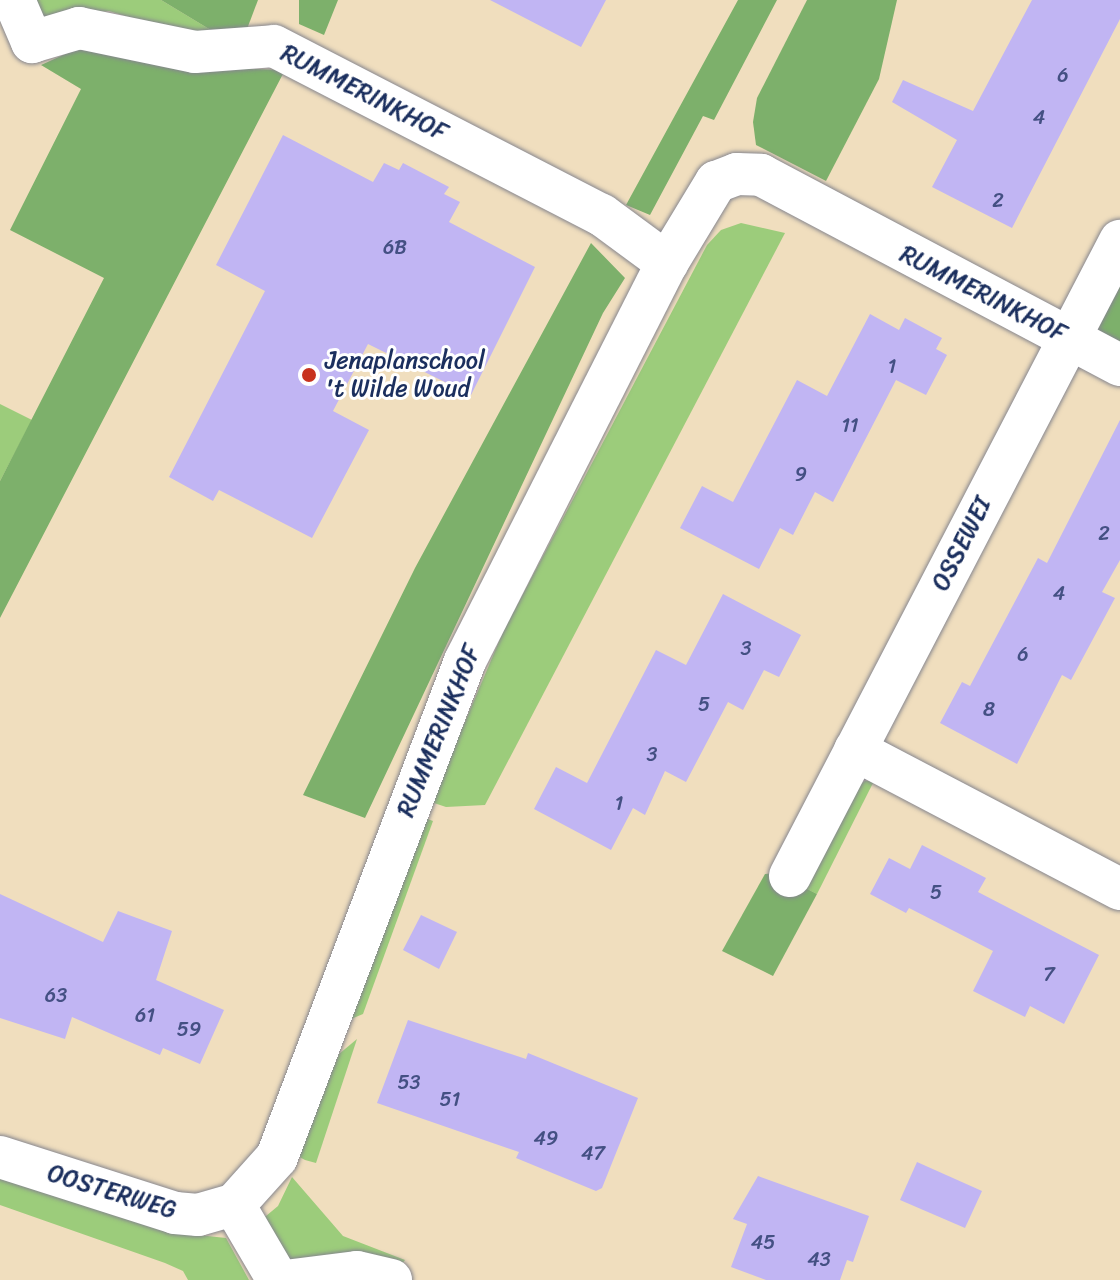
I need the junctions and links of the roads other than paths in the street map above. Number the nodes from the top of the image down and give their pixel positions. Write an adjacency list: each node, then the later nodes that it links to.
1 (14, 0): 3 (street, RUMMERINKHOF)
2 (1120, 241): 4 (street, OSSEWEI)
3 (667, 263): 4 (street, RUMMERINKHOF); 10 (street, RUMMERINKHOF)
4 (1070, 339): 5 (street, RUMMERINKHOF); 6 (street, OSSEWEI)
5 (1120, 365)
6 (855, 750): 7 (street, OSSEWEI); 8 (street)
7 (790, 876)
8 (1120, 889)
9 (0, 1157): 10 (street, OOSTERWEG)
10 (234, 1205): 11 (street)
11 (278, 1280)
12 (293, 1280): 13 (street)
13 (391, 1280)

